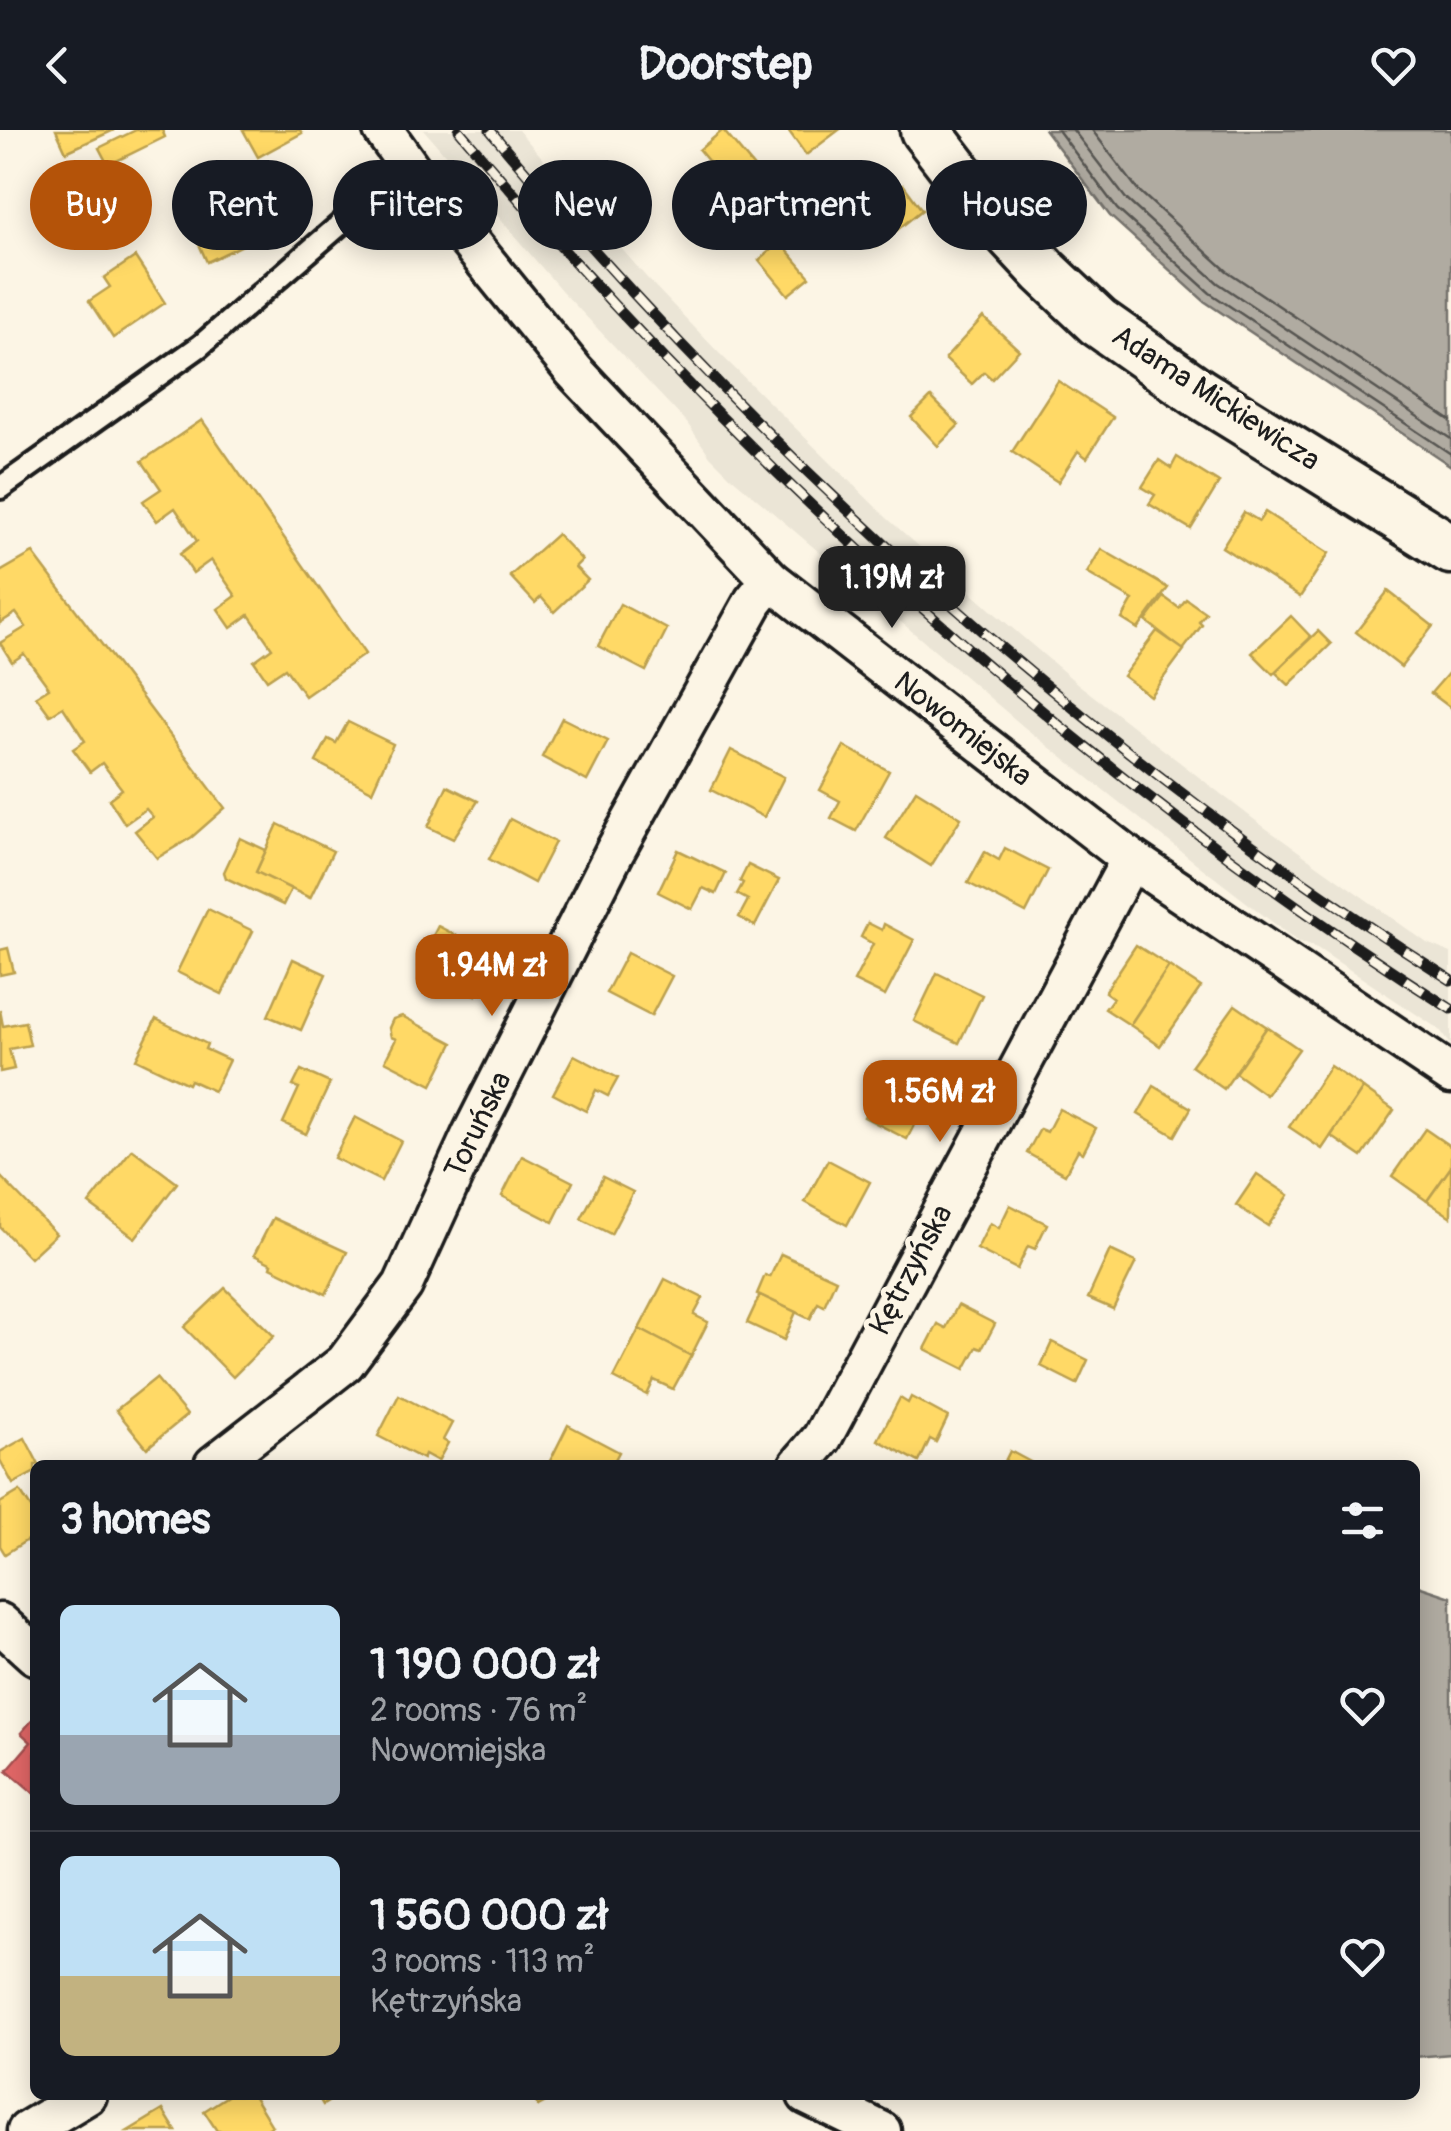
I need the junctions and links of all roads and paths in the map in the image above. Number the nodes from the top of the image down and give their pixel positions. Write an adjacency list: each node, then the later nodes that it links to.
1 (383, 130): 3 (street, Nowomiejska)
2 (926, 130): 7 (street, Adama Mickiewicza)
3 (404, 160)
4 (333, 230): 6 (lane)
5 (476, 250): 8 (street, Nowomiejska)
6 (0, 488)
7 (1451, 549)
8 (771, 580): 9 (street, Nowomiejska); 11 (street, Toruńska)
9 (1131, 859): 10 (street, Nowomiejska); 12 (street, Kętrzyńska)
10 (1451, 1074)
11 (220, 1460)
12 (803, 1460)
13 (10, 1623): 14 (street)
14 (30, 1649)
15 (79, 2100): 17 (street)
16 (817, 2100): 18 (street)
17 (27, 2131)
18 (880, 2131)

